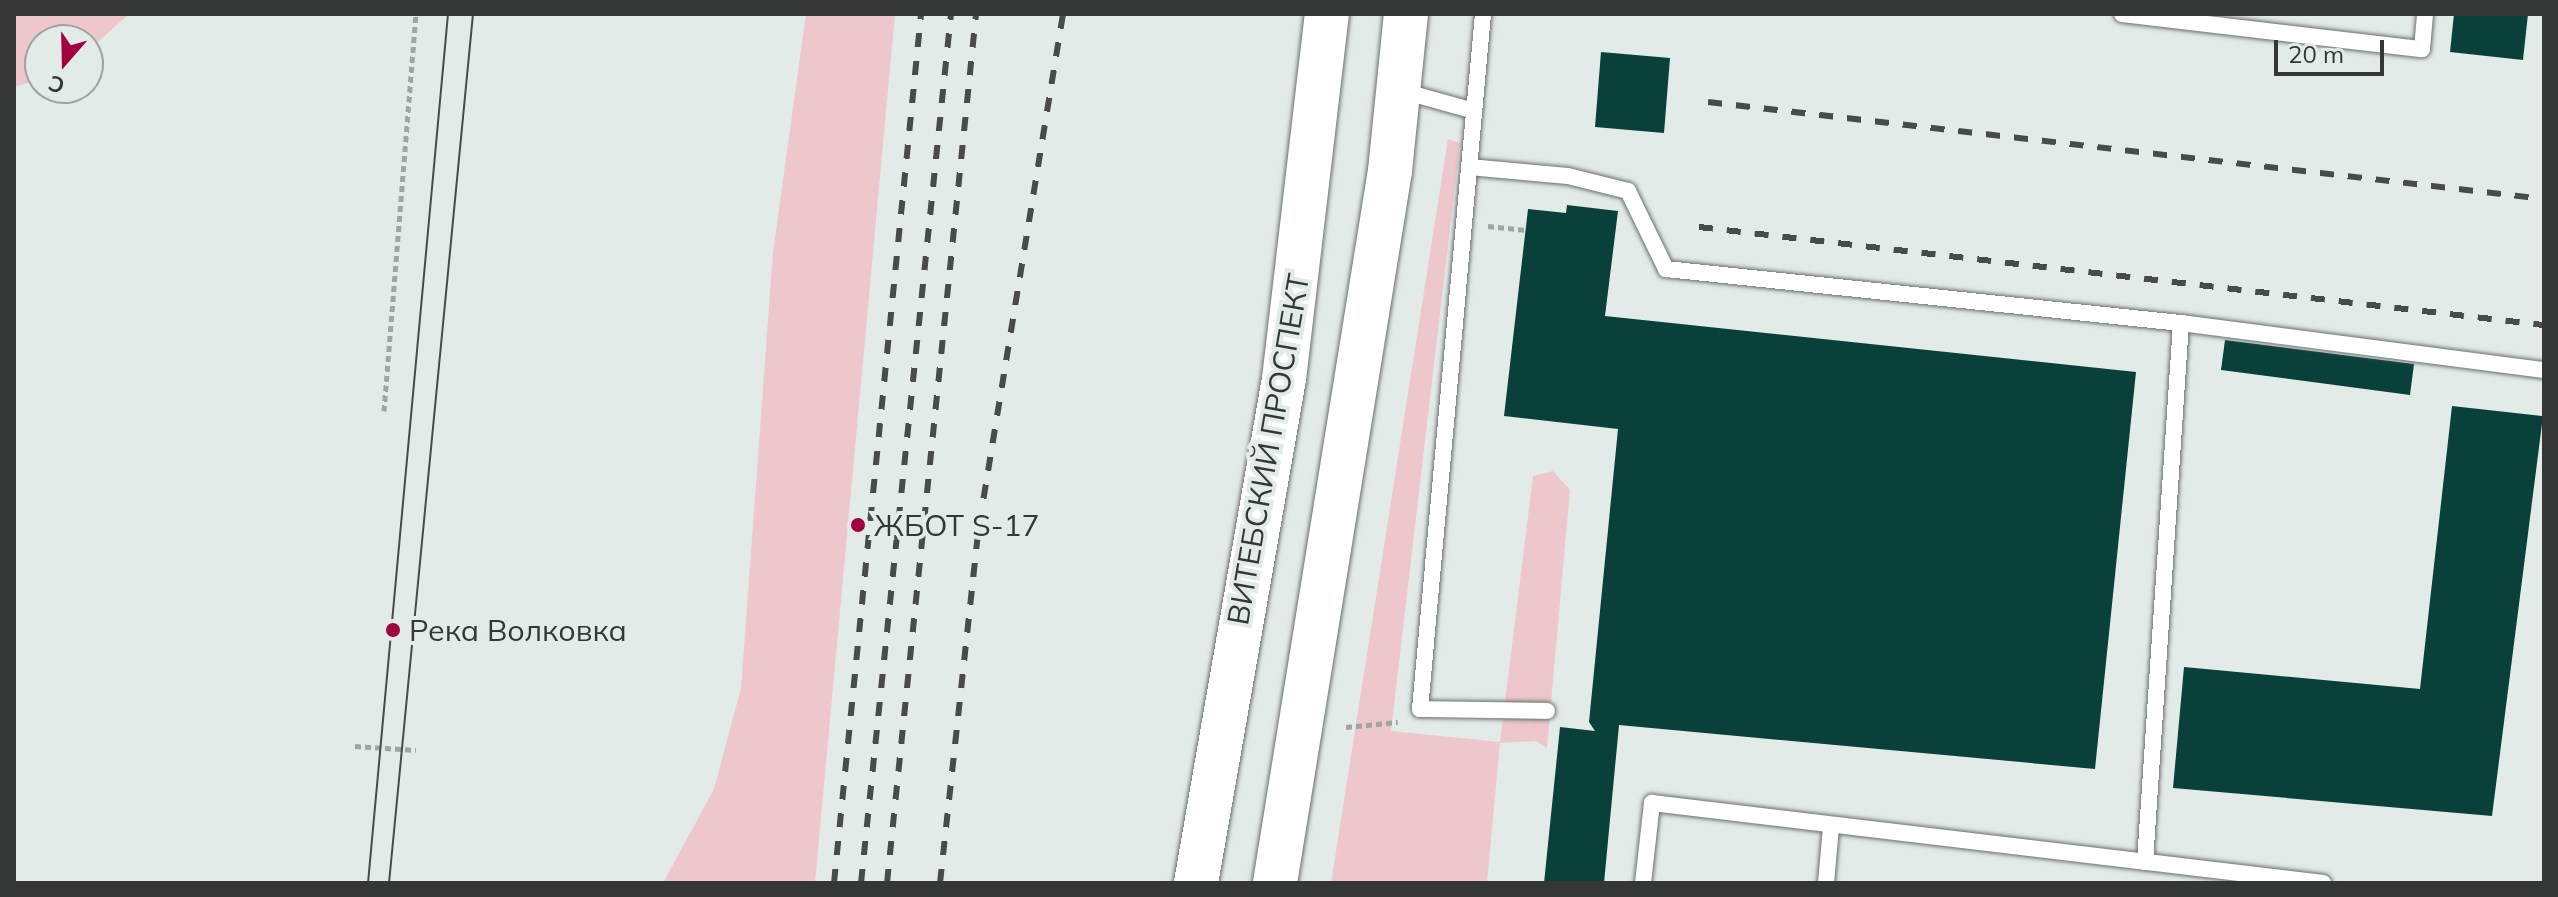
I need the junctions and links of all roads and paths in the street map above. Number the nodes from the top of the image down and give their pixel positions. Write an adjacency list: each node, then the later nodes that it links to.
1 (416, 14): 14 (path)
2 (1327, 14): 22 (main road, ВИТЕБСКИЙ ПРОСПЕКТ)
3 (1406, 14): 7 (main road)
4 (1483, 14): 8 (lane)
5 (2122, 14): 6 (lane)
6 (2425, 14)
7 (1399, 89): 8 (lane); 23 (main road)
8 (1474, 111): 9 (lane)
9 (1469, 167): 12 (lane); 15 (lane)
10 (1514, 229): 11 (path)
11 (1527, 230)
12 (2181, 323): 13 (lane); 21 (lane)
13 (2544, 370)
14 (384, 411)
15 (1547, 711)
16 (1391, 726): 17 (path)
17 (1346, 727)
18 (355, 746): 19 (path)
19 (416, 750)
20 (1831, 827): 21 (lane); 24 (lane); 25 (lane)
21 (2145, 862): 26 (lane)
22 (1196, 883)
23 (1275, 883)
24 (1643, 883)
25 (1826, 883)
26 (2323, 883)

